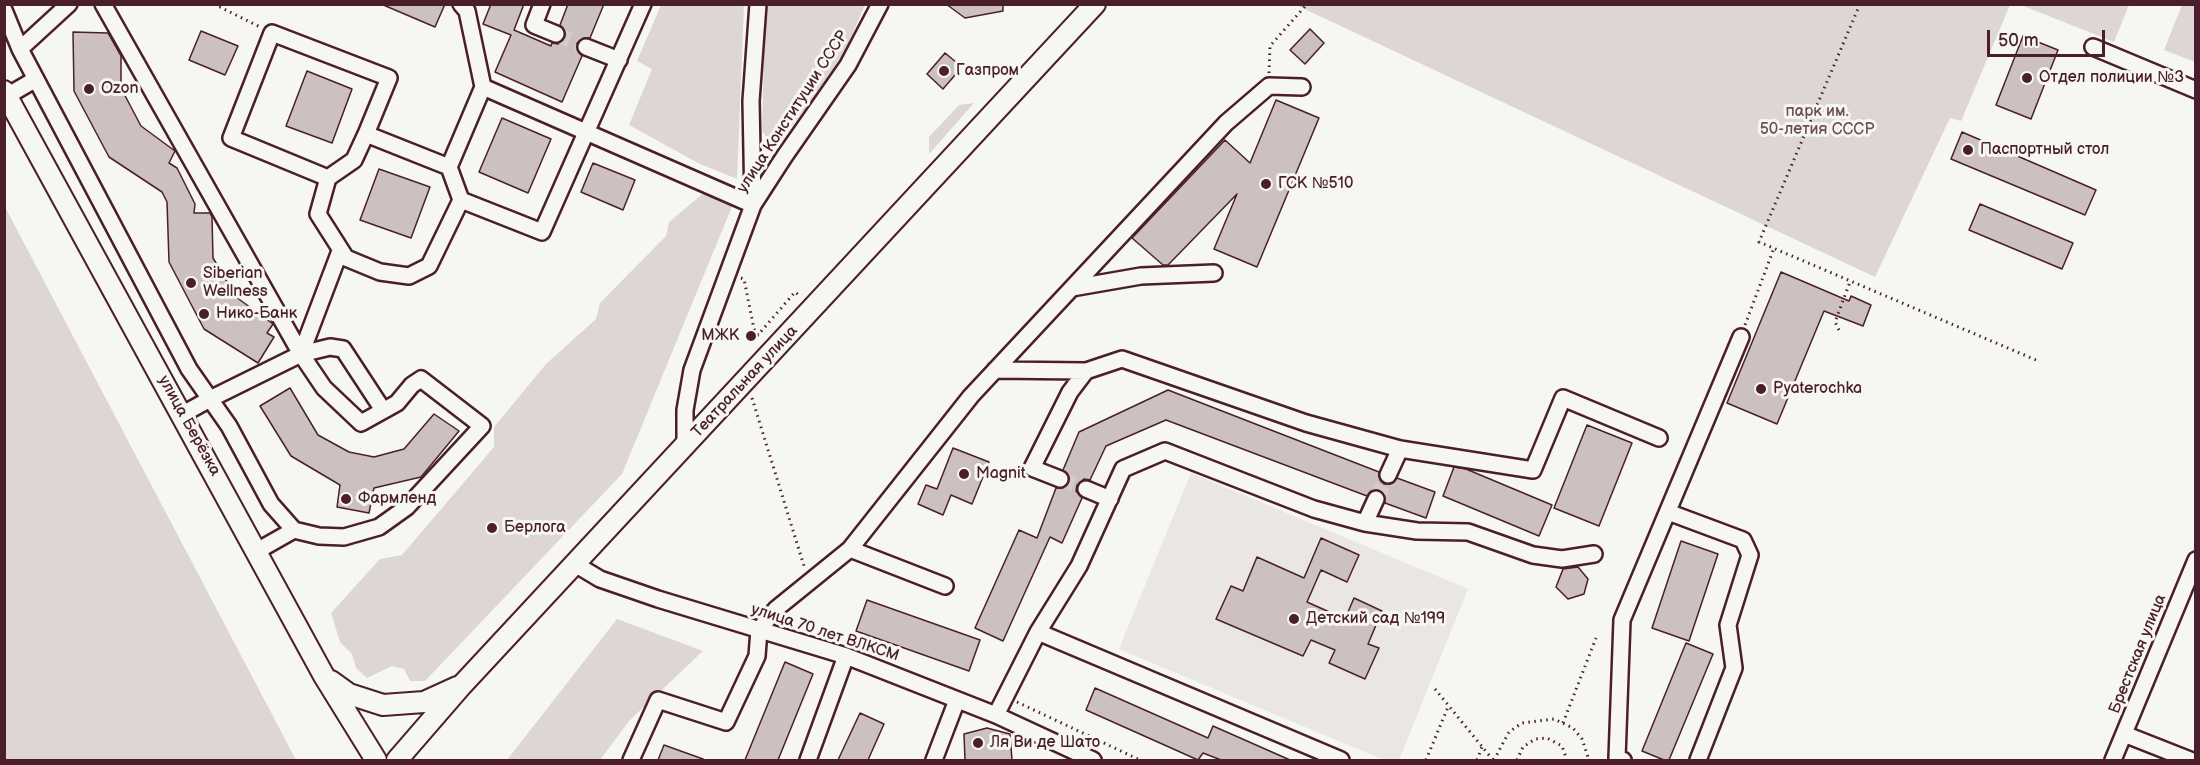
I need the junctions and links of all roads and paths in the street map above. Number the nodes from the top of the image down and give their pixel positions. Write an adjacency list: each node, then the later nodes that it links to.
1 (69, 4): 17 (street)
2 (103, 4): 40 (street)
3 (214, 4): 13 (path)
4 (542, 4): 14 (street)
5 (644, 4): 18 (street)
6 (758, 4): 30 (street)
7 (880, 4): 30 (street, улица Конституции СССР)
8 (1095, 4): 49 (main road, Театральная улица)
9 (1307, 4): 20 (path)
10 (1860, 4): 31 (path)
11 (466, 7): 21 (street)
12 (4, 10): 17 (street)
13 (272, 33): 26 (street); 28 (street)
14 (556, 34)
15 (586, 47): 18 (street)
16 (2093, 47): 23 (street)
17 (20, 49): 19 (street)
18 (619, 60): 25 (street)
19 (36, 79): 24 (street); 45 (street)
20 (1269, 86): 22 (street); 36 (street)
21 (483, 87): 25 (street); 27 (street)
22 (1302, 87)
23 (2196, 90)
24 (6, 94): 47 (main road, улица Берёзка)
25 (587, 132): 29 (street); 30 (street)
26 (366, 134): 27 (street); 28 (street)
27 (449, 167): 29 (street)
28 (328, 178): 32 (street)
29 (461, 200): 32 (street)
30 (753, 205): 49 (street, улица Конституции СССР)
31 (1774, 248): 35 (path); 39 (path)
32 (340, 251): 40 (street)
33 (1214, 273): 36 (street)
34 (739, 277): 37 (path)
35 (1850, 282): 38 (path); 41 (path)
36 (1071, 288): 42 (street)
37 (801, 297)
38 (1839, 330)
39 (1741, 337): 56 (street)
40 (301, 354): 45 (street); 46 (street); 46 (street)
41 (2036, 360)
42 (995, 370): 43 (street); 59 (street)
43 (1086, 371): 50 (street); 52 (street)
44 (759, 391): 64 (path)
45 (210, 399): 47 (street); 58 (street)
46 (383, 410): 58 (street)
47 (183, 414): 60 (main road, улица Берёзка)
48 (1659, 438): 50 (street)
49 (685, 447): 63 (main road, Театральная улица)
50 (1400, 449): 51 (street)
51 (1388, 475)
52 (1060, 479)
53 (1086, 489): 54 (street)
54 (1110, 499): 57 (street); 67 (street)
55 (1376, 500): 57 (street)
56 (1668, 512): 94 (street); 95 (street)
57 (1365, 523): 61 (street)
58 (294, 530): 60 (street)
59 (850, 549): 64 (street); 65 (street)
60 (257, 551): 70 (main road, улица Берёзка)
61 (1594, 554)
62 (2196, 560): 78 (street, Брестская улица)
63 (575, 564): 66 (street, улица 70 лет ВЛКСМ); 71 (main road, Театральная улица)
64 (809, 582): 66 (street)
65 (945, 586)
66 (759, 630): 69 (street, улица 70 лет ВЛКСМ); 82 (street)
67 (1038, 632): 73 (street); 87 (street)
68 (1596, 638): 77 (path)
69 (846, 656): 74 (street, улица 70 лет ВЛКСМ); 83 (street)
70 (324, 676): 71 (main road); 80 (main road, улица Берёзка)
71 (462, 685): 81 (main road, Театральная улица)
72 (1435, 689): 75 (path)
73 (1004, 697): 76 (street); 86 (path)
74 (957, 700): 76 (street, улица 70 лет ВЛКСМ); 84 (street)
75 (1449, 706): 79 (path); 88 (path)
76 (996, 714): 85 (street, улица 70 лет ВЛКСМ)
77 (1563, 723): 90 (path); 93 (path)
78 (2124, 734): 96 (street, Брестская улица); 97 (street)
79 (1482, 747): 89 (path); 90 (path)
80 (376, 760)
81 (397, 760)
82 (631, 760)
83 (808, 760)
84 (934, 760)
85 (1093, 760)
86 (1140, 760)
87 (1341, 760)
88 (1426, 760)
89 (1477, 760)
90 (1494, 760)
91 (1517, 760): 92 (path)
92 (1567, 760)
93 (1589, 760)
94 (1623, 760)
95 (1698, 760)
96 (2113, 760)
97 (2190, 760)

